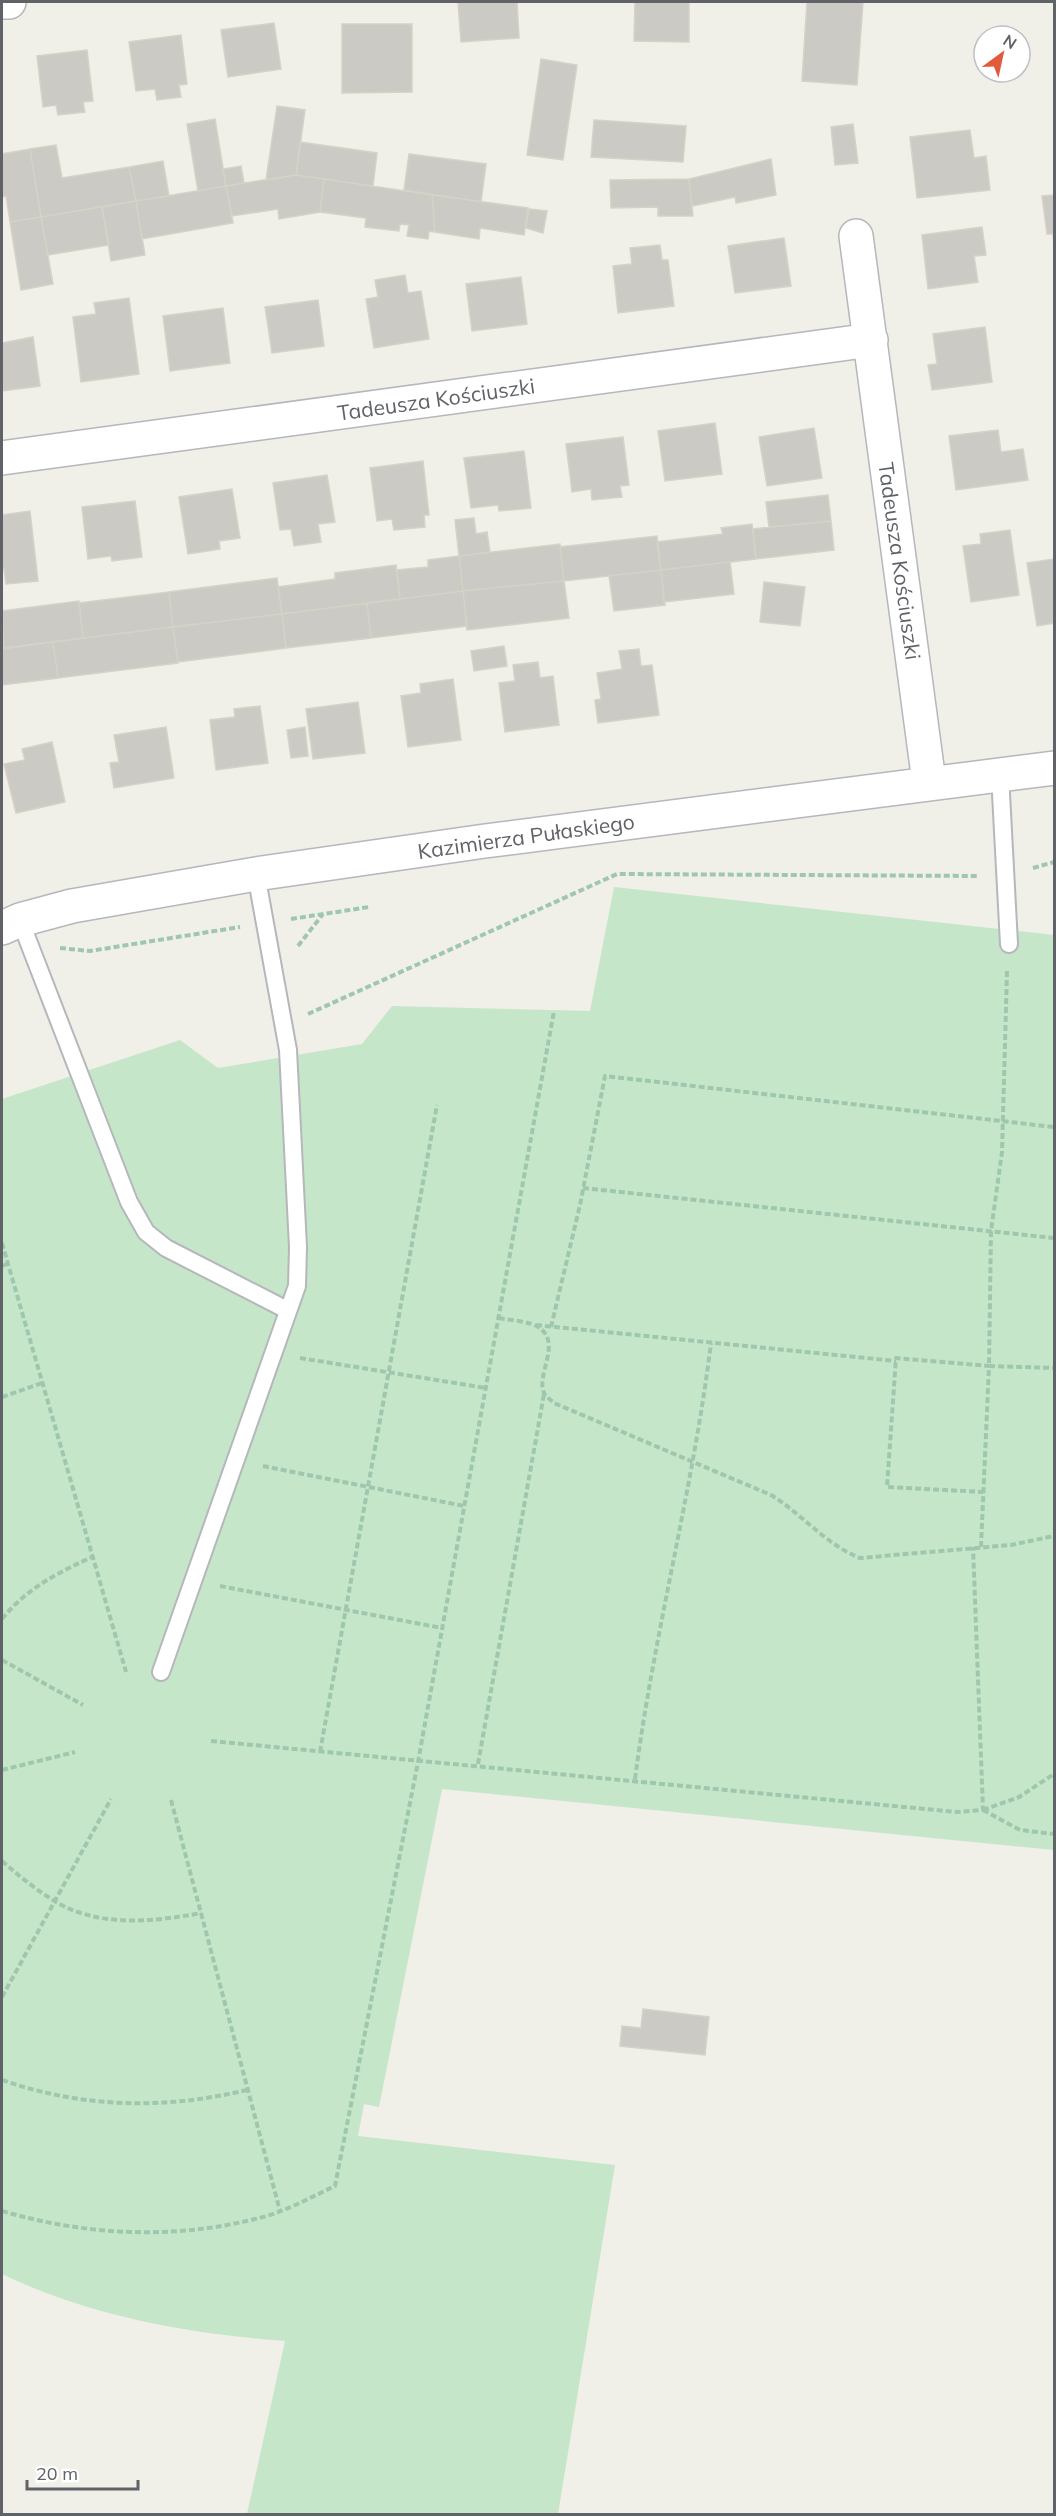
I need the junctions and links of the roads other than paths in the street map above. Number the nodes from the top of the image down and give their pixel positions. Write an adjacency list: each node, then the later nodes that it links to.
1 (2, 2): 2 (street)
2 (9, 2)
3 (856, 236): 4 (street, Tadeusza Kościuszki)
4 (871, 340): 5 (street, Tadeusza Kościuszki); 8 (street, Tadeusza Kościuszki)
5 (2, 458)
6 (1054, 768): 7 (street, Kazimierza Pułaskiego)
7 (1000, 775): 8 (street, Kazimierza Pułaskiego); 11 (lane)
8 (929, 782): 9 (street, Kazimierza Pułaskiego)
9 (256, 874): 10 (street, Kazimierza Pułaskiego); 12 (lane)
10 (17, 931): 12 (lane)
11 (1009, 944)
12 (287, 1310): 13 (lane)
13 (161, 1672)

